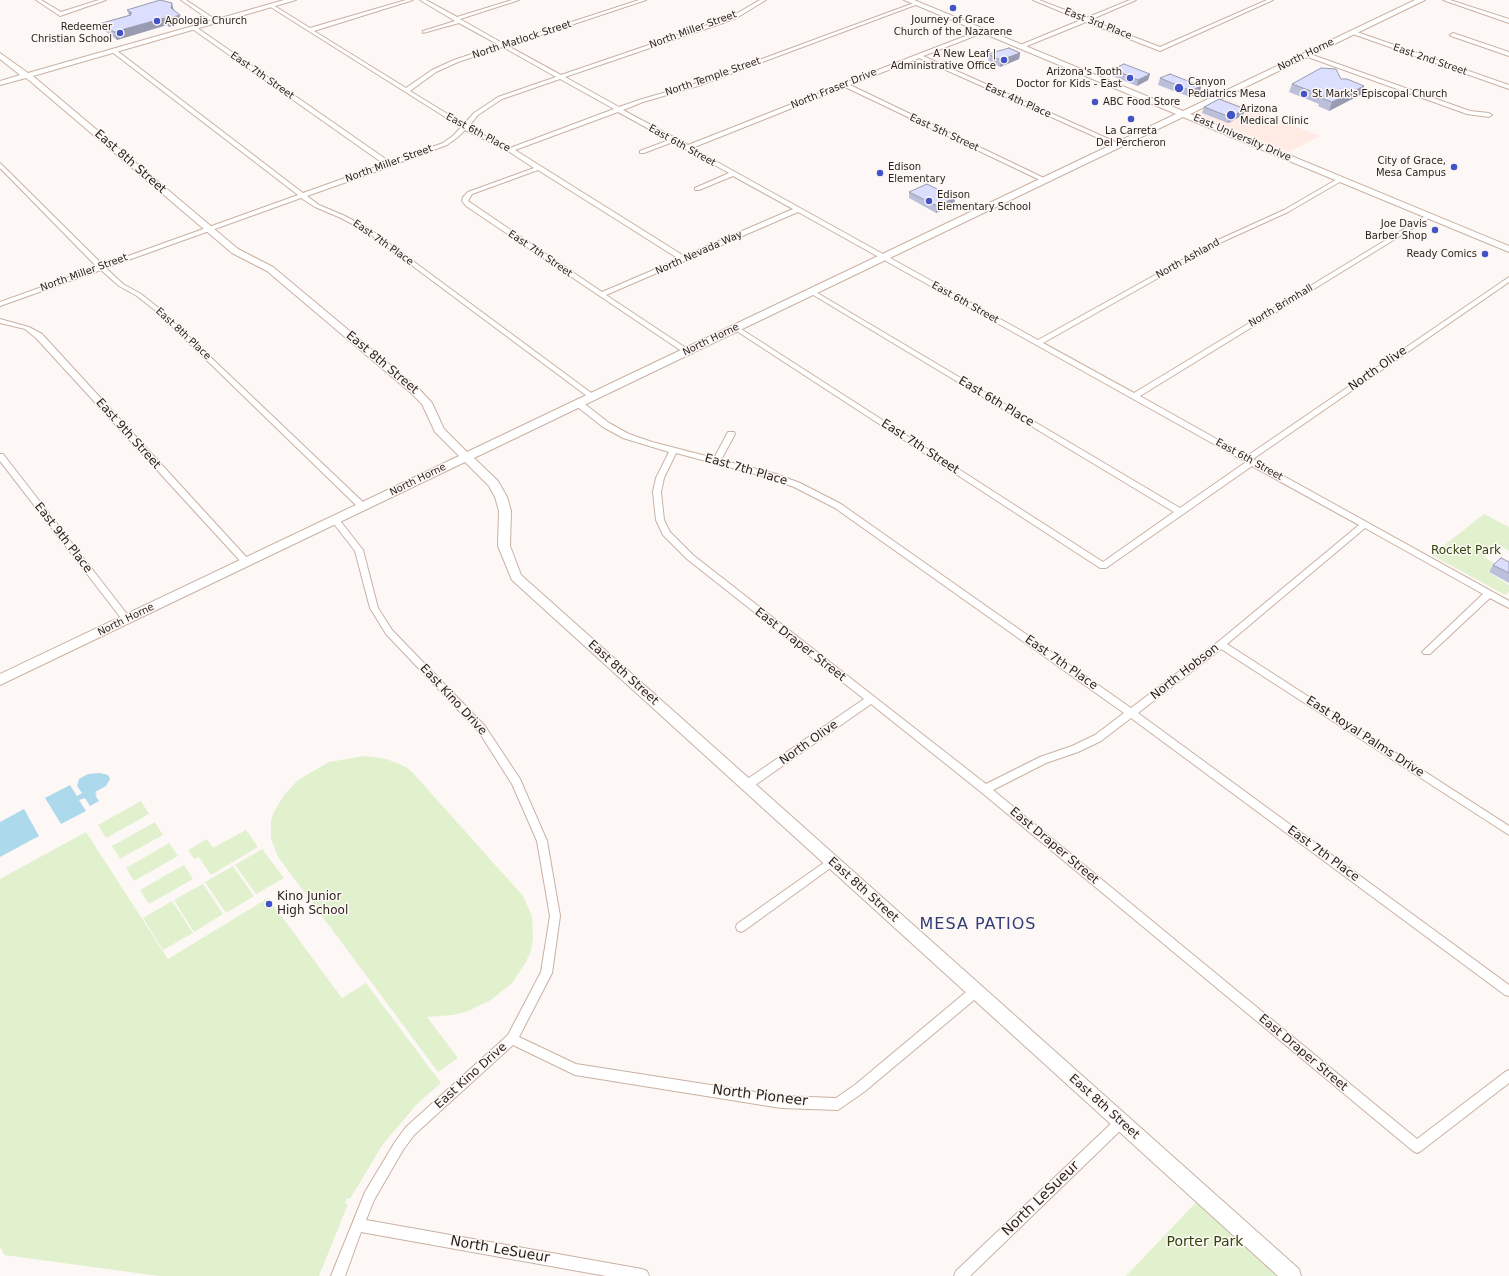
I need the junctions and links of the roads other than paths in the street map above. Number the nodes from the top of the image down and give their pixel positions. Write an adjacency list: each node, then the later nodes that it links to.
1 (38, 0): 2 (street)
2 (104, 0)
3 (183, 0): 21 (street)
4 (292, 0): 17 (street)
5 (411, 0): 23 (street)
6 (422, 0): 18 (street, East 6th Street)
7 (517, 0): 18 (street)
8 (644, 0): 28 (street, North Matlock Street)
9 (764, 0): 36 (street, North Miller Street)
10 (908, 0): 16 (street, East University Drive)
11 (1035, 0): 19 (street, East 3rd Place)
12 (1134, 0): 19 (street)
13 (1271, 0): 19 (street, East 3rd Place)
14 (1422, 0): 26 (street, North Horne)
15 (1444, 0): 20 (street)
16 (916, 4): 24 (street, East University Drive); 41 (street, North Temple Street)
17 (271, 6): 21 (street); 23 (street, East 6th Place)
18 (458, 20): 25 (street); 28 (street, East 6th Street)
19 (1086, 20): 29 (street)
20 (1509, 21)
21 (216, 22): 22 (street)
22 (194, 28): 30 (street); 51 (street, East 7th Street)
23 (310, 30): 40 (street, East 6th Place)
24 (983, 31): 29 (street, East University Drive); 34 (street, North Fraser Drive)
25 (425, 32)
26 (1352, 32): 33 (street, North Horne); 39 (street, East 2nd Street)
27 (1453, 35): 31 (street)
28 (504, 45): 36 (street, East 6th Street); 40 (street, North Matlock Street)
29 (1020, 47): 42 (street, East University Drive)
30 (114, 51): 35 (street); 57 (street, East 7th Place)
31 (1509, 54)
32 (0, 55): 35 (street, East 8th Street)
33 (1307, 55): 42 (street, North Horne); 43 (street)
34 (918, 56): 38 (street, North Fraser Drive); 46 (street, East 4th Place)
35 (27, 76): 37 (street); 60 (street, East 8th Street)
36 (560, 77): 41 (street, East 6th Street); 44 (street, North Miller Street)
37 (0, 83)
38 (844, 86): 47 (street, North Fraser Drive); 54 (street, East 5th Street)
39 (1509, 87)
40 (406, 91): 44 (street, East 6th Place)
41 (619, 110): 45 (street, East 6th Street); 48 (street, North Temple Street)
42 (1184, 114): 46 (street, North Horne); 55 (street, East University Drive)
43 (1489, 115)
44 (464, 127): 48 (street, East 6th Place); 51 (street, North Miller Street)
45 (672, 140): 47 (street, East 6th Street); 49 (street)
46 (1118, 146): 54 (street, North Horne)
47 (686, 148): 53 (street, East 6th Street)
48 (510, 150): 52 (street, East 6th Place)
49 (642, 152)
50 (0, 165): 64 (street, East 8th Place)
51 (390, 165): 57 (street, North Miller Street)
52 (539, 168): 63 (street, East 6th Place); 67 (street, East 7th Street)
53 (732, 174): 56 (street); 58 (street, East 6th Street)
54 (1044, 180): 62 (street, North Horne)
55 (1341, 180): 59 (street, East University Drive); 71 (street, North Ashland)
56 (697, 189)
57 (303, 196): 60 (street, North Miller Street); 74 (street, East 7th Place)
58 (796, 210): 62 (street, East 6th Street); 63 (street, North Nevada Way)
59 (1429, 216): 61 (street, East University Drive); 73 (street, North Brimhall)
60 (208, 229): 64 (street, North Miller Street); 79 (street, East 8th Street)
61 (1509, 249)
62 (882, 258): 66 (street, North Horne); 71 (street, East 6th Street)
63 (684, 259): 67 (street, North Nevada Way)
64 (101, 267): 68 (street, North Miller Street); 82 (street, East 8th Place)
65 (1509, 279): 80 (street, North Olive)
66 (812, 292): 70 (street, North Horne); 83 (street, East 6th Place)
67 (601, 295): 72 (street, East 7th Street)
68 (0, 304)
69 (0, 321): 86 (street, East 9th Street)
70 (736, 328): 72 (street, North Horne); 87 (street, East 7th Street)
71 (1037, 343): 73 (street, East 6th Street)
72 (686, 352): 74 (street, North Horne)
73 (1133, 396): 80 (street, East 6th Street)
74 (591, 397): 75 (street, North Horne)
75 (578, 403): 77 (street, East 7th Place); 79 (street, North Horne)
76 (731, 434): 81 (street)
77 (674, 450): 81 (street, East 7th Place); 94 (street, East Draper Street)
78 (0, 456): 90 (street, East 9th Place)
79 (467, 456): 82 (street, North Horne); 96 (street, East 8th Street)
80 (1250, 460): 83 (street, North Olive); 85 (street, East 6th Street)
81 (716, 461): 95 (street, East 7th Place)
82 (363, 506): 84 (street, North Horne)
83 (1180, 512): 87 (street, North Olive)
84 (335, 520): 86 (street, North Horne); 103 (street, East Kino Drive)
85 (1365, 524): 88 (street, East 6th Street); 91 (street, North Hobson)
86 (246, 562): 90 (street, North Horne)
87 (1103, 566)
88 (1489, 594): 89 (street, East 6th Street); 92 (street)
89 (1509, 605)
90 (127, 620): 93 (street, North Horne)
91 (1221, 644): 95 (street, North Hobson); 98 (street, East Royal Palms Drive)
92 (1426, 652)
93 (0, 680)
94 (870, 700): 96 (street, North Olive); 97 (street, East Draper Street)
95 (1132, 713): 97 (street, North Hobson); 102 (street, East 7th Place)
96 (747, 785): 99 (street, East 8th Street)
97 (985, 789): 104 (street, East Draper Street)
98 (1509, 830)
99 (832, 862): 100 (street); 101 (street, East 8th Street)
100 (741, 927)
101 (976, 991): 103 (street, North Pioneer); 105 (street, East 8th Street)
102 (1509, 991)
103 (512, 1039): 106 (street, East Kino Drive)
104 (1509, 1076)
105 (1122, 1122): 109 (street, North LeSueur); 110 (street, East 8th Street)
106 (358, 1225): 107 (street, East Kino Drive); 108 (street, North LeSueur)
107 (338, 1276)
108 (642, 1276)
109 (961, 1276)
110 (1292, 1276)

